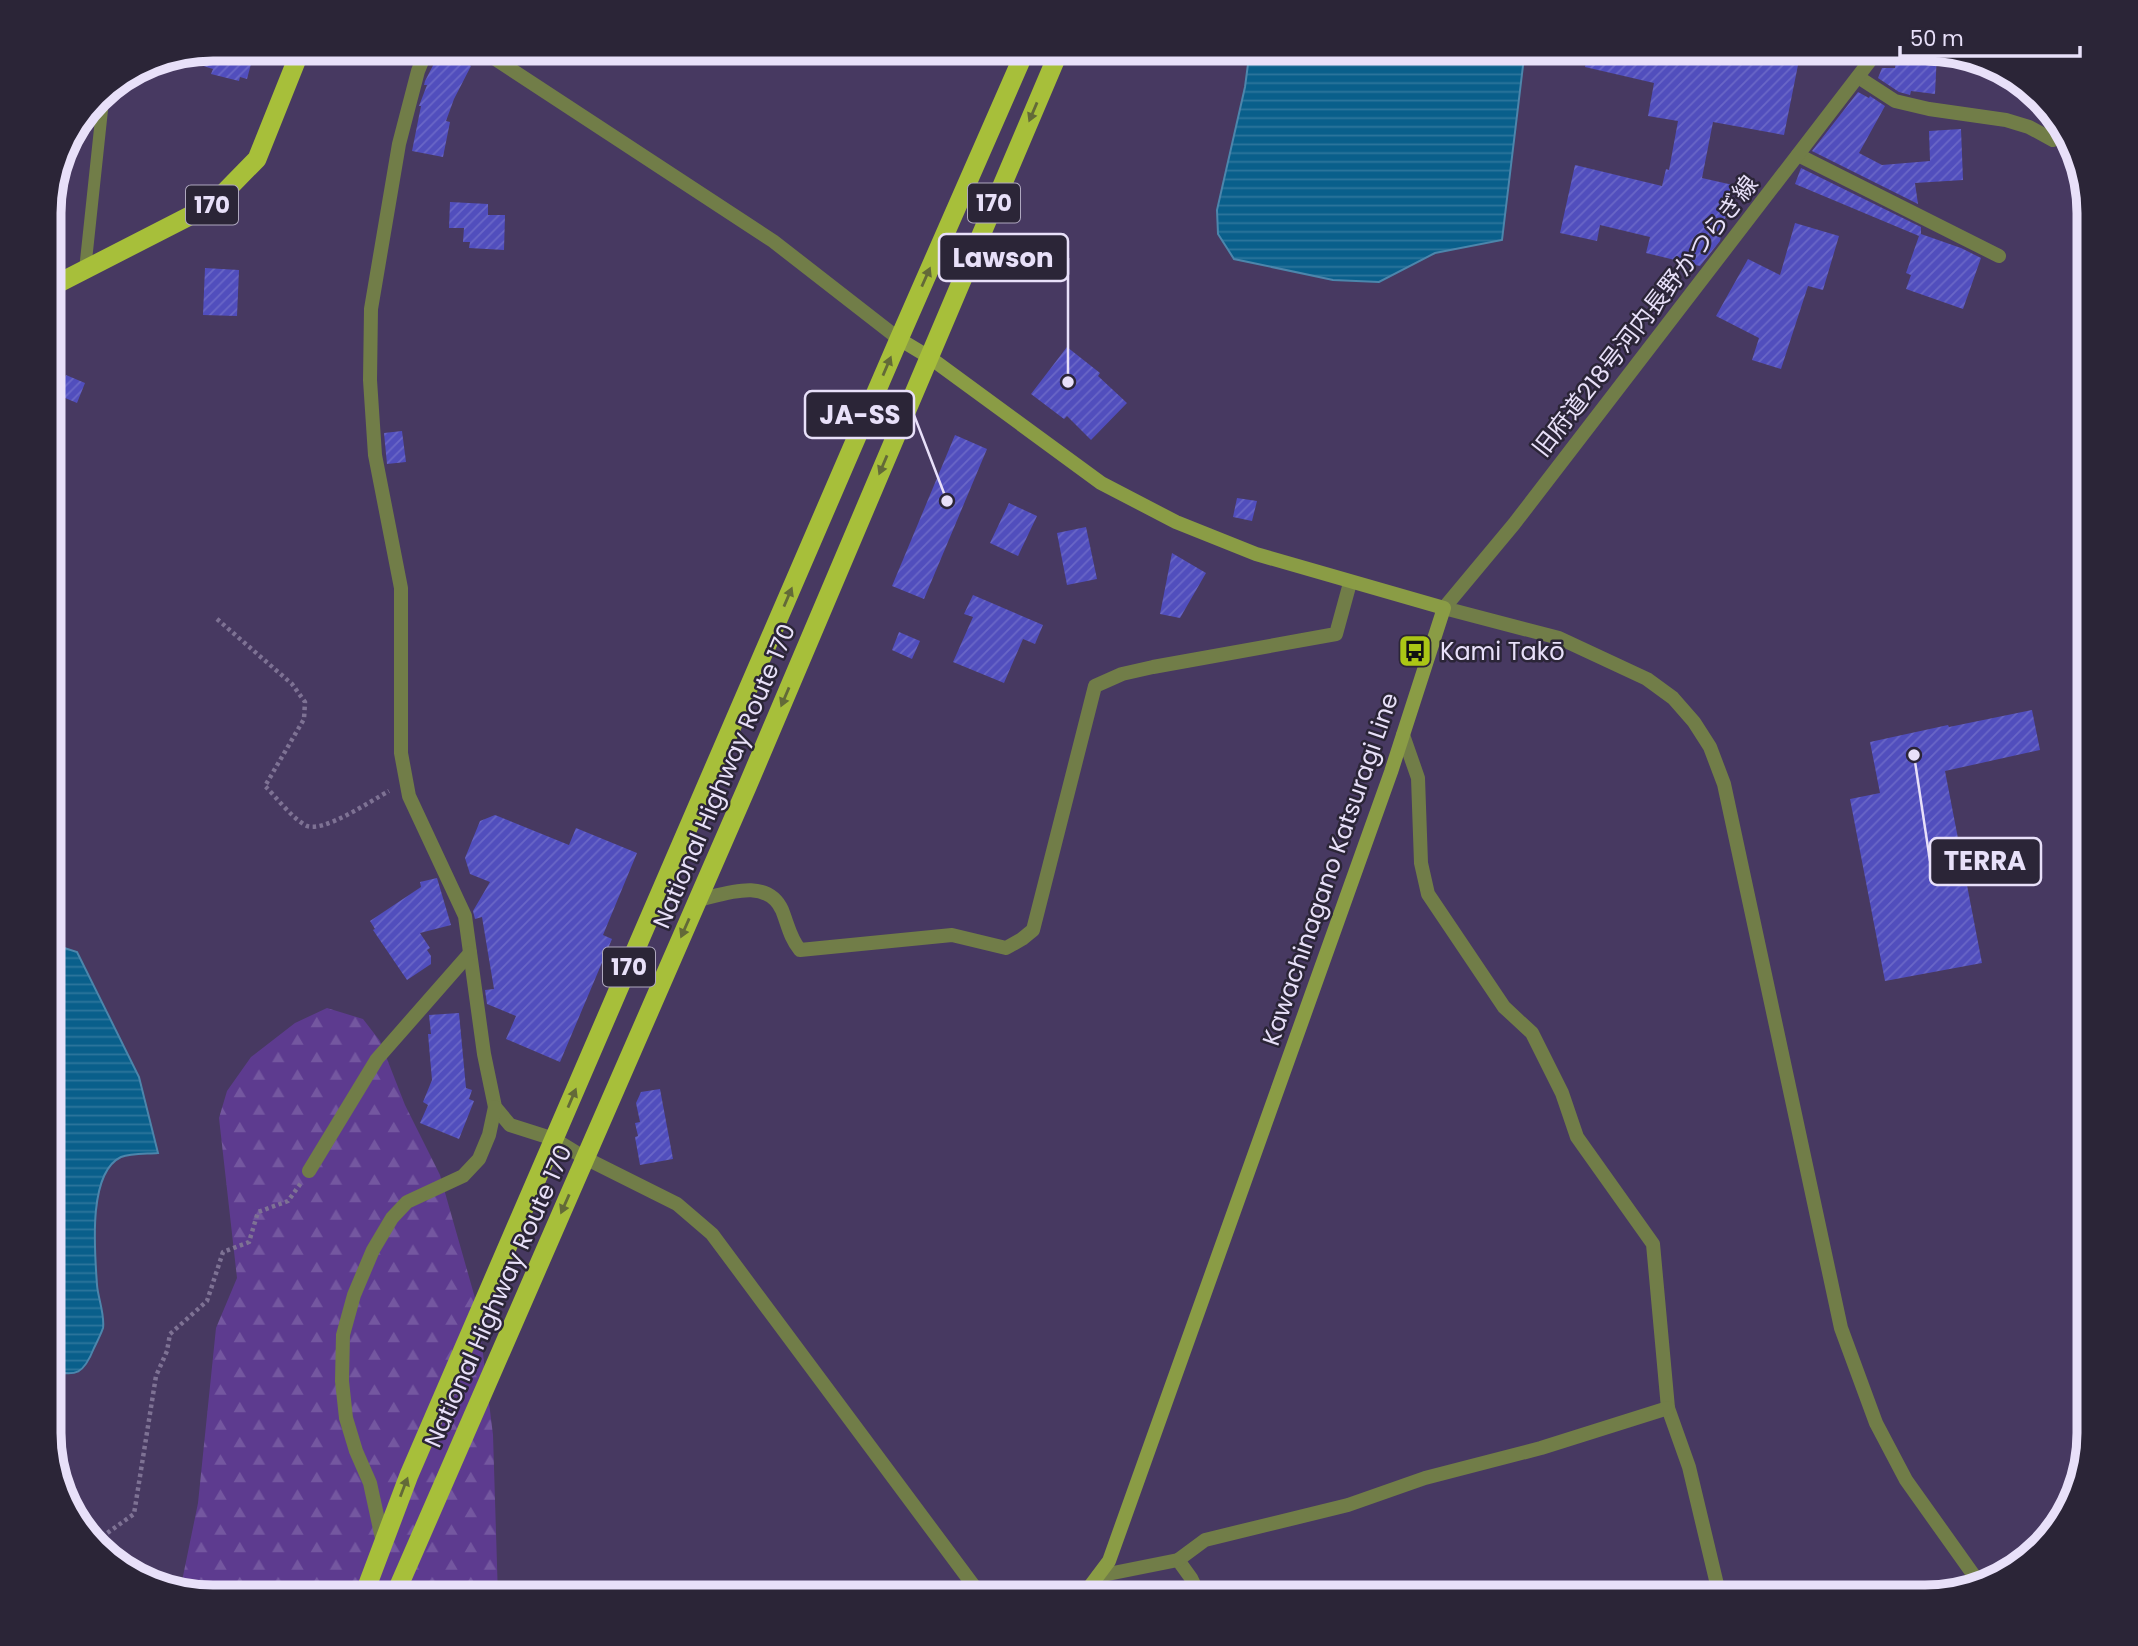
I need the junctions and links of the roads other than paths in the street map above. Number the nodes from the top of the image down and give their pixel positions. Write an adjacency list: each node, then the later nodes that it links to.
1 (1870, 61): 7 (street, 旧府道218号河内長野かつらぎ線)
2 (296, 62): 12 (highway, 170)
3 (422, 62): 20 (street)
4 (500, 62): 14 (street)
5 (1021, 62): 14 (highway, National Highway Route 170 / 170, one-way to 5)
6 (1055, 62): 15 (highway, National Highway Route 170 / 170, one-way to 15)
7 (1858, 76): 9 (street); 10 (street, 旧府道218号河内長野かつらぎ線)
8 (102, 110): 12 (lane)
9 (2053, 140)
10 (1798, 155): 11 (street); 17 (street, 旧府道218号河内長野かつらぎ線)
11 (1999, 257)
12 (85, 270): 13 (highway, 170)
13 (62, 282)
14 (899, 339): 15 (main road); 22 (highway, National Highway Route 170 / 170, one-way to 14)
15 (929, 356): 16 (main road); 19 (highway, National Highway Route 170 / 170, one-way to 19)
16 (1350, 583): 17 (main road); 19 (street)
17 (1444, 608): 18 (main road, Kawachinagano Katsuragi Line); 29 (street)
18 (1403, 735): 25 (street); 28 (main road, Kawachinagano Katsuragi Line)
19 (698, 900): 23 (highway, National Highway Route 170 / 170, one-way to 23)
20 (470, 953): 21 (street); 24 (street)
21 (495, 1107): 22 (street); 26 (street)
22 (554, 1139): 23 (street); 26 (highway, National Highway Route 170 / 170, one-way to 22)
23 (585, 1158): 31 (highway, National Highway Route 170 / 170, one-way to 31); 32 (street)
24 (309, 1171)
25 (1668, 1408): 27 (street); 35 (street)
26 (383, 1543): 30 (highway, National Highway Route 170 / 170)
27 (1178, 1560): 28 (street); 34 (street)
28 (1098, 1576): 33 (main road, Kawachinagano Katsuragi Line)
29 (1975, 1576)
30 (367, 1585)
31 (399, 1585)
32 (973, 1585)
33 (1091, 1585)
34 (1194, 1585)
35 (1717, 1585)

